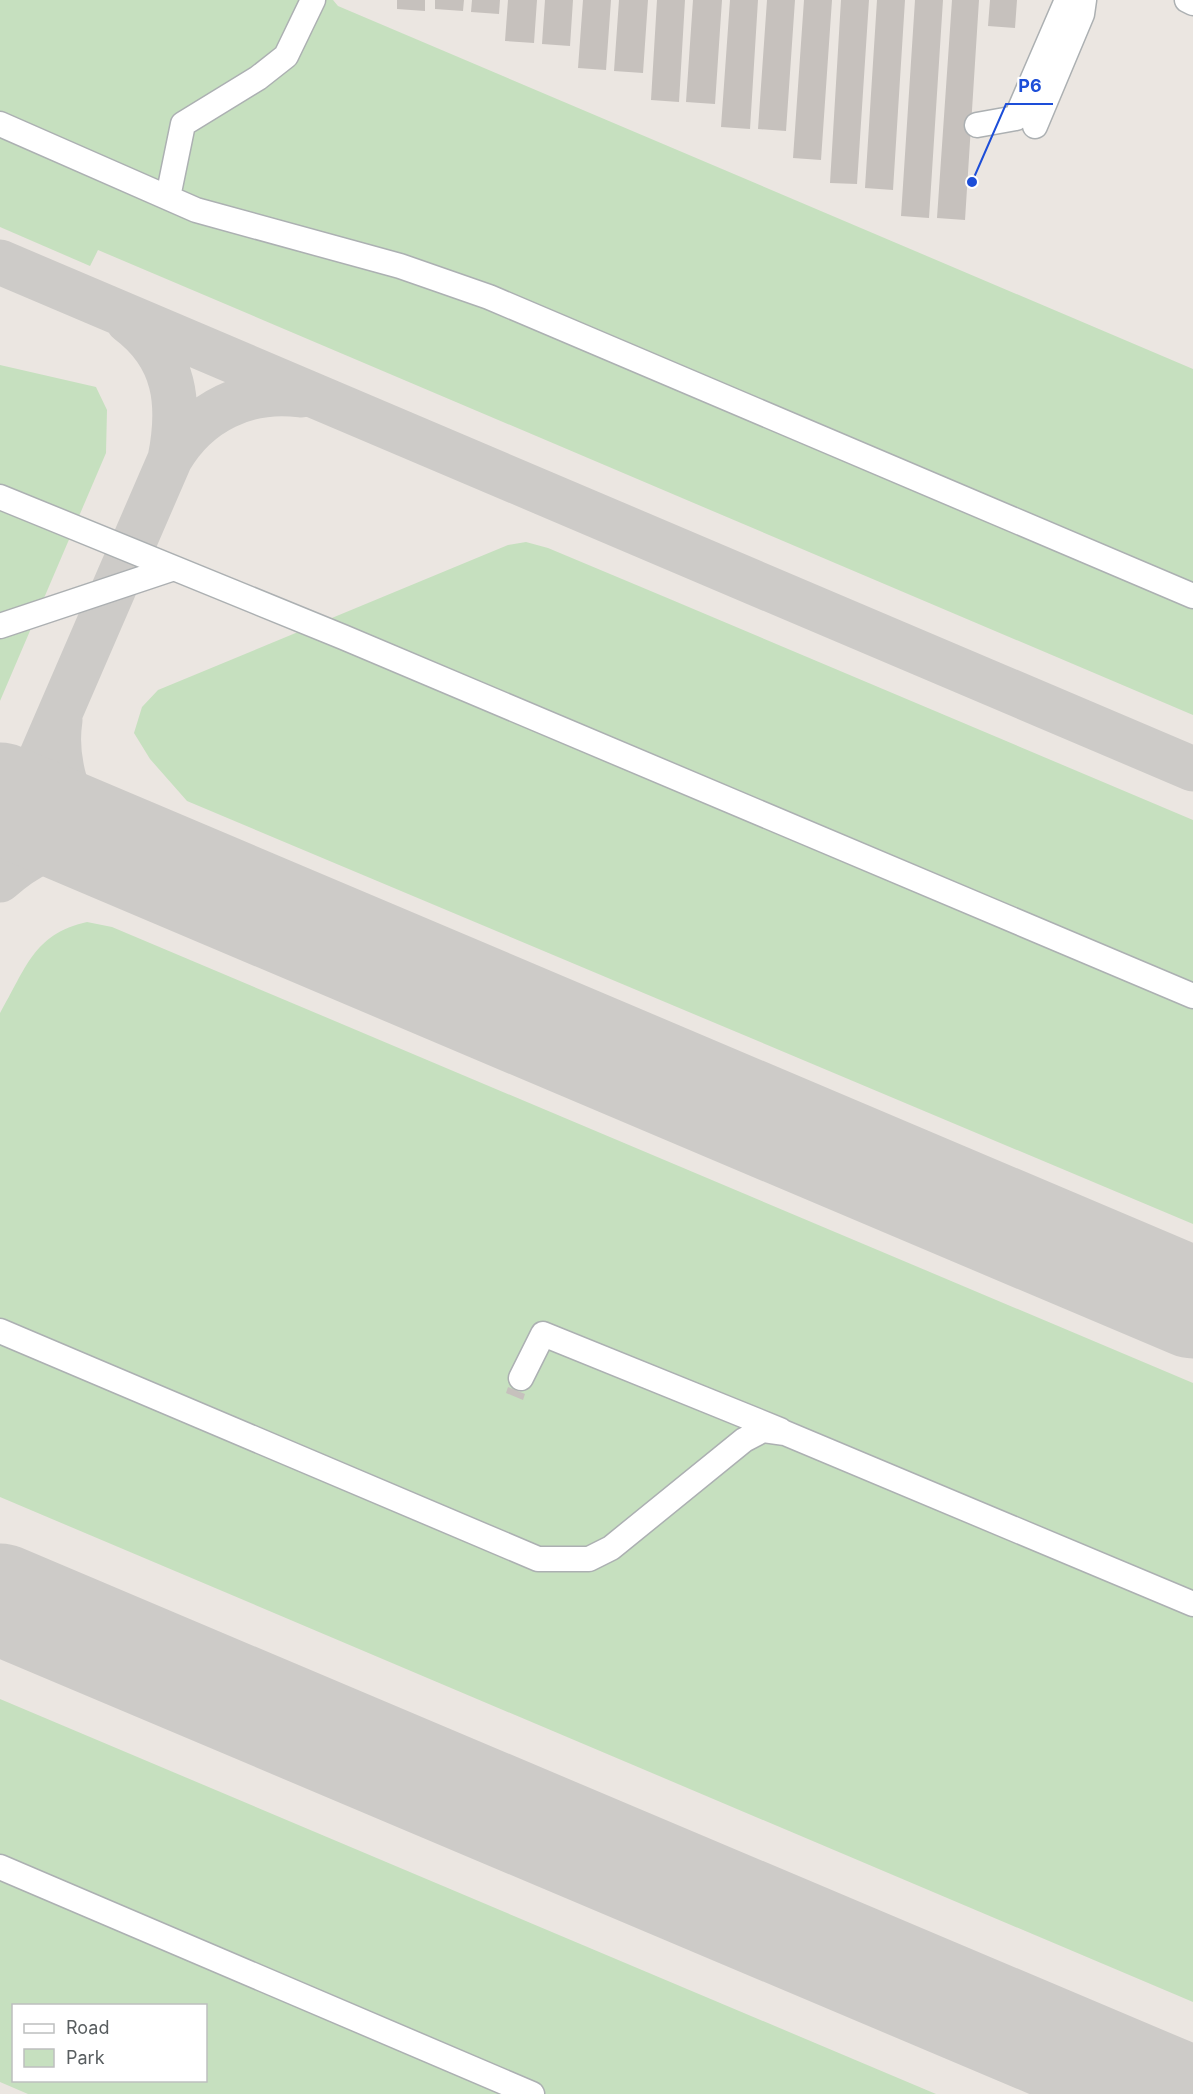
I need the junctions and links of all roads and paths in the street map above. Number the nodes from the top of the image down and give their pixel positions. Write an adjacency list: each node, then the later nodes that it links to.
1 (313, 0): 9 (lane)
2 (1067, 0): 7 (lane)
3 (1084, 0): 8 (lane)
4 (1187, 0): 5 (lane)
5 (1193, 3)
6 (0, 124): 9 (lane)
7 (977, 125)
8 (1035, 126)
9 (168, 197): 12 (lane)
10 (0, 497): 11 (lane)
11 (174, 568): 13 (lane); 14 (lane)
12 (1193, 596)
13 (0, 626)
14 (1193, 996)
15 (0, 1331): 17 (lane)
16 (521, 1378): 17 (lane)
17 (785, 1432): 18 (lane)
18 (1193, 1604)
19 (0, 1867): 20 (lane)
20 (532, 2094)

